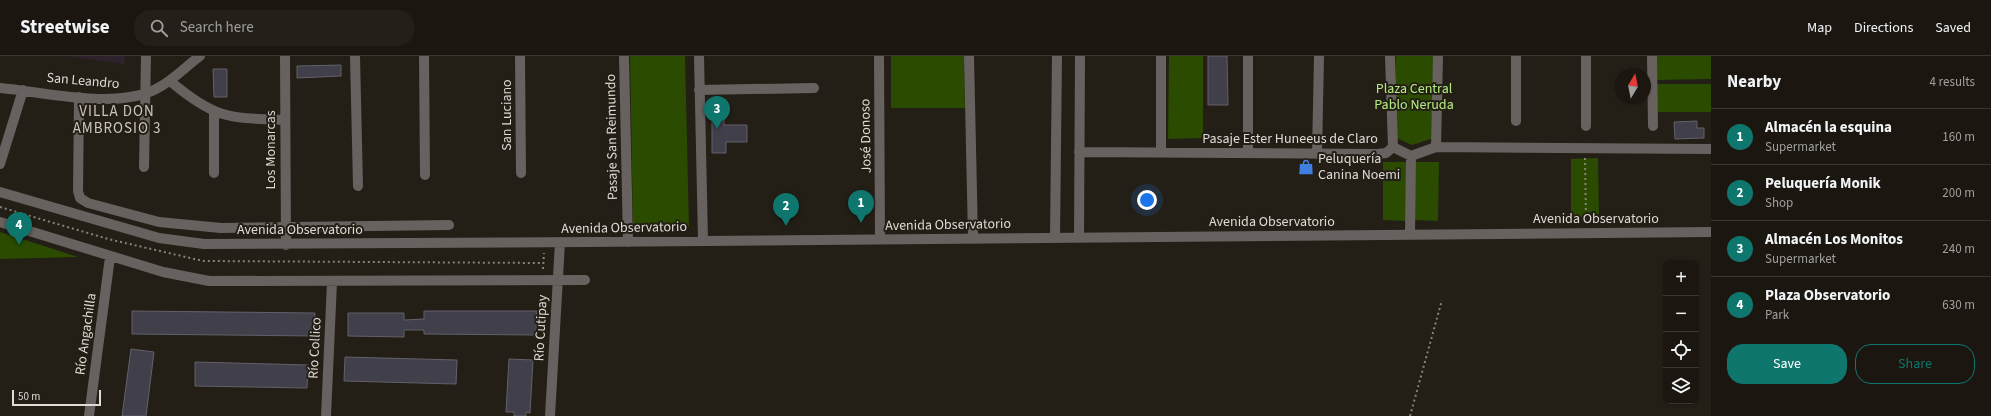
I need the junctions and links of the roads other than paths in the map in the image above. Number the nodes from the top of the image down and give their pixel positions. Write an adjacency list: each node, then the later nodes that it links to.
1 (146, 56): 26 (street)
2 (200, 56): 21 (street, San Leandro)
3 (285, 56): 29 (street, Los Monarcas)
4 (355, 56): 46 (street)
5 (424, 56): 45 (street)
6 (520, 56): 44 (street, San Luciano)
7 (624, 56): 59 (street, Pasaje San Reimundo)
8 (699, 56): 25 (street)
9 (879, 56): 56 (street, José Donoso)
10 (969, 56): 54 (street)
11 (1057, 56): 55 (street)
12 (1080, 56): 36 (street)
13 (1161, 56): 37 (street)
14 (1248, 56): 38 (street)
15 (1319, 56): 39 (street)
16 (1390, 56): 34 (street)
17 (1438, 56): 33 (street)
18 (1516, 56): 30 (street)
19 (1586, 56): 31 (street)
20 (1652, 56): 32 (street)
21 (170, 81): 26 (street, San Leandro); 28 (street)
22 (0, 88): 24 (street, San Leandro)
23 (814, 88): 25 (street)
24 (23, 90): 27 (street, San Leandro); 41 (street)
25 (699, 90): 57 (street)
26 (146, 94): 27 (street, San Leandro); 42 (street)
27 (79, 97): 50 (street)
28 (214, 112): 29 (street); 43 (street)
29 (285, 120): 50 (street, Los Monarcas)
30 (1516, 122)
31 (1586, 126)
32 (1653, 126)
33 (1436, 147): 35 (street); 40 (street)
34 (1393, 148): 39 (street, Pasaje Ester Huneeus de Claro); 40 (street, Pasaje Ester Huneeus de Claro)
35 (1711, 149)
36 (1079, 152): 37 (street, Pasaje Ester Huneeus de Claro); 53 (street)
37 (1161, 153): 38 (street, Pasaje Ester Huneeus de Claro)
38 (1248, 153): 39 (street, Pasaje Ester Huneeus de Claro)
39 (1317, 154)
40 (1411, 156): 52 (street)
41 (0, 164)
42 (144, 167)
43 (214, 173)
44 (521, 173)
45 (425, 175)
46 (358, 186)
47 (0, 192): 60 (street, Avenida Observatorio)
48 (0, 222): 61 (street)
49 (449, 226): 50 (street)
50 (285, 227): 60 (street, Los Monarcas)
51 (1711, 232): 52 (street, Avenida Observatorio)
52 (1410, 235): 53 (street, Avenida Observatorio)
53 (1079, 237): 55 (street, Avenida Observatorio)
54 (973, 238): 55 (street, Avenida Observatorio); 56 (street, Avenida Observatorio)
55 (1055, 238)
56 (880, 239): 57 (street, Avenida Observatorio)
57 (703, 241): 59 (street, Avenida Observatorio)
58 (560, 242): 59 (street, Avenida Observatorio); 60 (street, Avenida Observatorio); 62 (street, Río Cutipay)
59 (628, 242)
60 (286, 244)
61 (110, 256): 64 (street); 65 (street, Río Angachilla)
62 (557, 280): 63 (street); 64 (street); 67 (street, Río Cutipay)
63 (585, 280)
64 (332, 282): 66 (street, Río Collico)
65 (89, 416)
66 (326, 416)
67 (550, 416)

